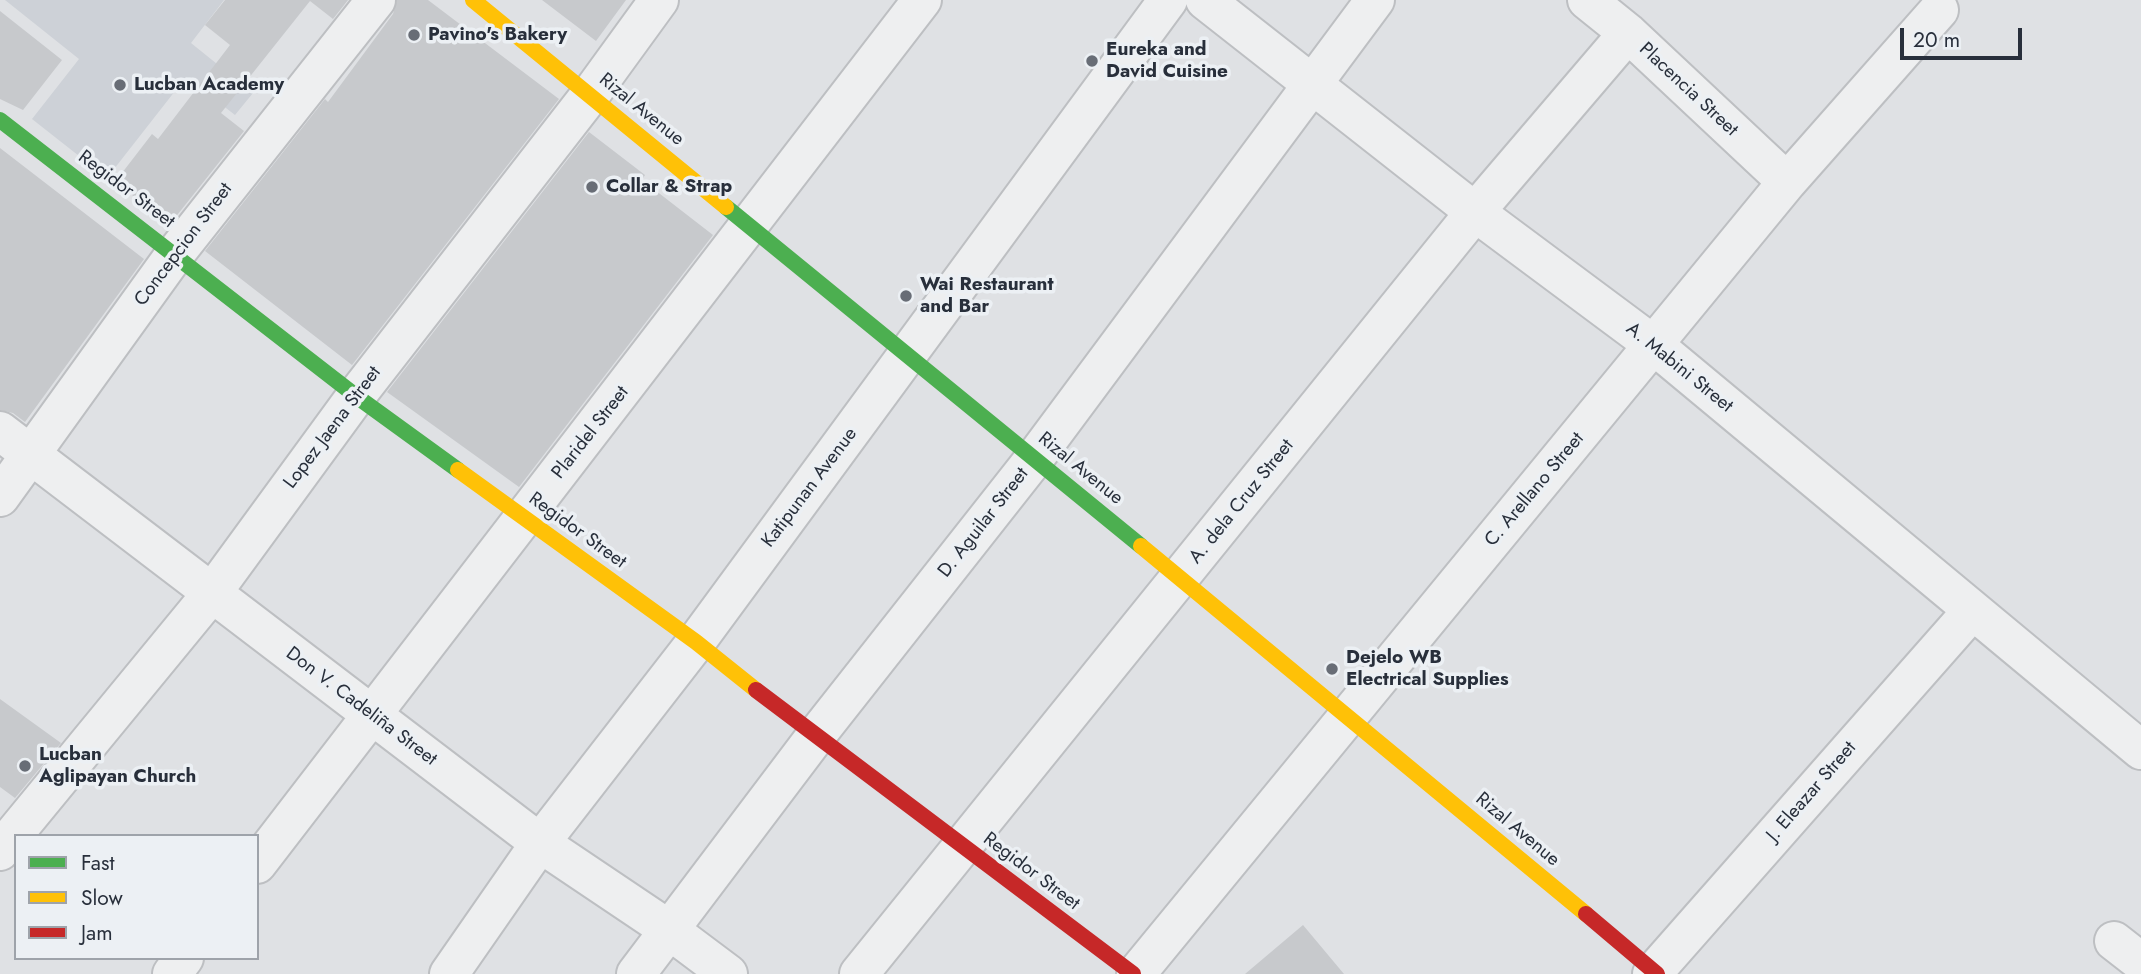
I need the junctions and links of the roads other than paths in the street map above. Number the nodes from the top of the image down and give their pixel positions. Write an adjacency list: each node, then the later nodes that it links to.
1 (376, 0): 17 (street, Concepcion Street)
2 (473, 0): 12 (main road, Rizal Avenue)
3 (659, 0): 12 (street, Lopez Jaena Street)
4 (922, 0): 16 (street, Plaridel Street)
5 (1168, 0): 19 (street, Katipunan Avenue)
6 (1205, 0): 11 (street, A. Mabini Street)
7 (1375, 0): 11 (street, D. Aguilar Street)
8 (1587, 0): 10 (street, Placencia Street)
9 (1939, 10): 14 (street, C. Arellano Street)
10 (1628, 33): 14 (street, Placencia Street); 15 (street, A. dela Cruz Street)
11 (1314, 82): 15 (street, A. Mabini Street); 23 (street, D. Aguilar Street)
12 (590, 95): 16 (main road, Rizal Avenue); 20 (street, Lopez Jaena Street)
13 (0, 120): 17 (main road, Regidor Street)
14 (1787, 182): 18 (street, C. Arellano Street)
15 (1475, 212): 18 (street, A. Mabini Street); 26 (street, A. dela Cruz Street)
16 (750, 227): 19 (main road, Rizal Avenue); 25 (street, Plaridel Street)
17 (175, 254): 20 (main road, Regidor Street); 22 (street, Concepcion Street)
18 (1655, 346): 28 (street, A. Mabini Street); 30 (street, C. Arellano Street)
19 (908, 355): 23 (main road, Rizal Avenue); 29 (street, Katipunan Avenue)
20 (356, 396): 25 (main road, Regidor Street); 27 (street, Lopez Jaena Street)
21 (0, 431): 22 (street, Don V. Cadeliña Street)
22 (30, 456): 24 (street, Concepcion Street); 27 (street, Don V. Cadeliña Street)
23 (1034, 459): 26 (main road, Rizal Avenue); 32 (street, D. Aguilar Street)
24 (0, 497)
25 (524, 520): 29 (main road, Regidor Street); 31 (street, Plaridel Street)
26 (1180, 579): 30 (main road, Rizal Avenue); 35 (street, A. dela Cruz Street)
27 (212, 593): 31 (street, Don V. Cadeliña Street); 36 (street, Lopez Jaena Street)
28 (1972, 611): 33 (street, A. Mabini Street); 39 (street, J. Eleazar Street)
29 (696, 642): 32 (main road, Regidor Street); 34 (street, Katipunan Avenue)
30 (1347, 715): 39 (main road, Rizal Avenue); 44 (street, C. Arellano Street)
31 (373, 716): 34 (street, Don V. Cadeliña Street); 37 (street, Plaridel Street)
32 (815, 737): 35 (main road, Regidor Street); 38 (street, D. Aguilar Street)
33 (2141, 750)
34 (540, 843): 38 (street, Don V. Cadeliña Street); 40 (street, Katipunan Avenue)
35 (960, 845): 43 (street, A. dela Cruz Street); 44 (main road, Regidor Street)
36 (0, 851)
37 (259, 861)
38 (668, 929): 41 (street, D. Aguilar Street); 42 (street, Don V. Cadeliña Street)
39 (1654, 973)
40 (449, 974)
41 (636, 974)
42 (728, 974)
43 (859, 974)
44 (1134, 974)

